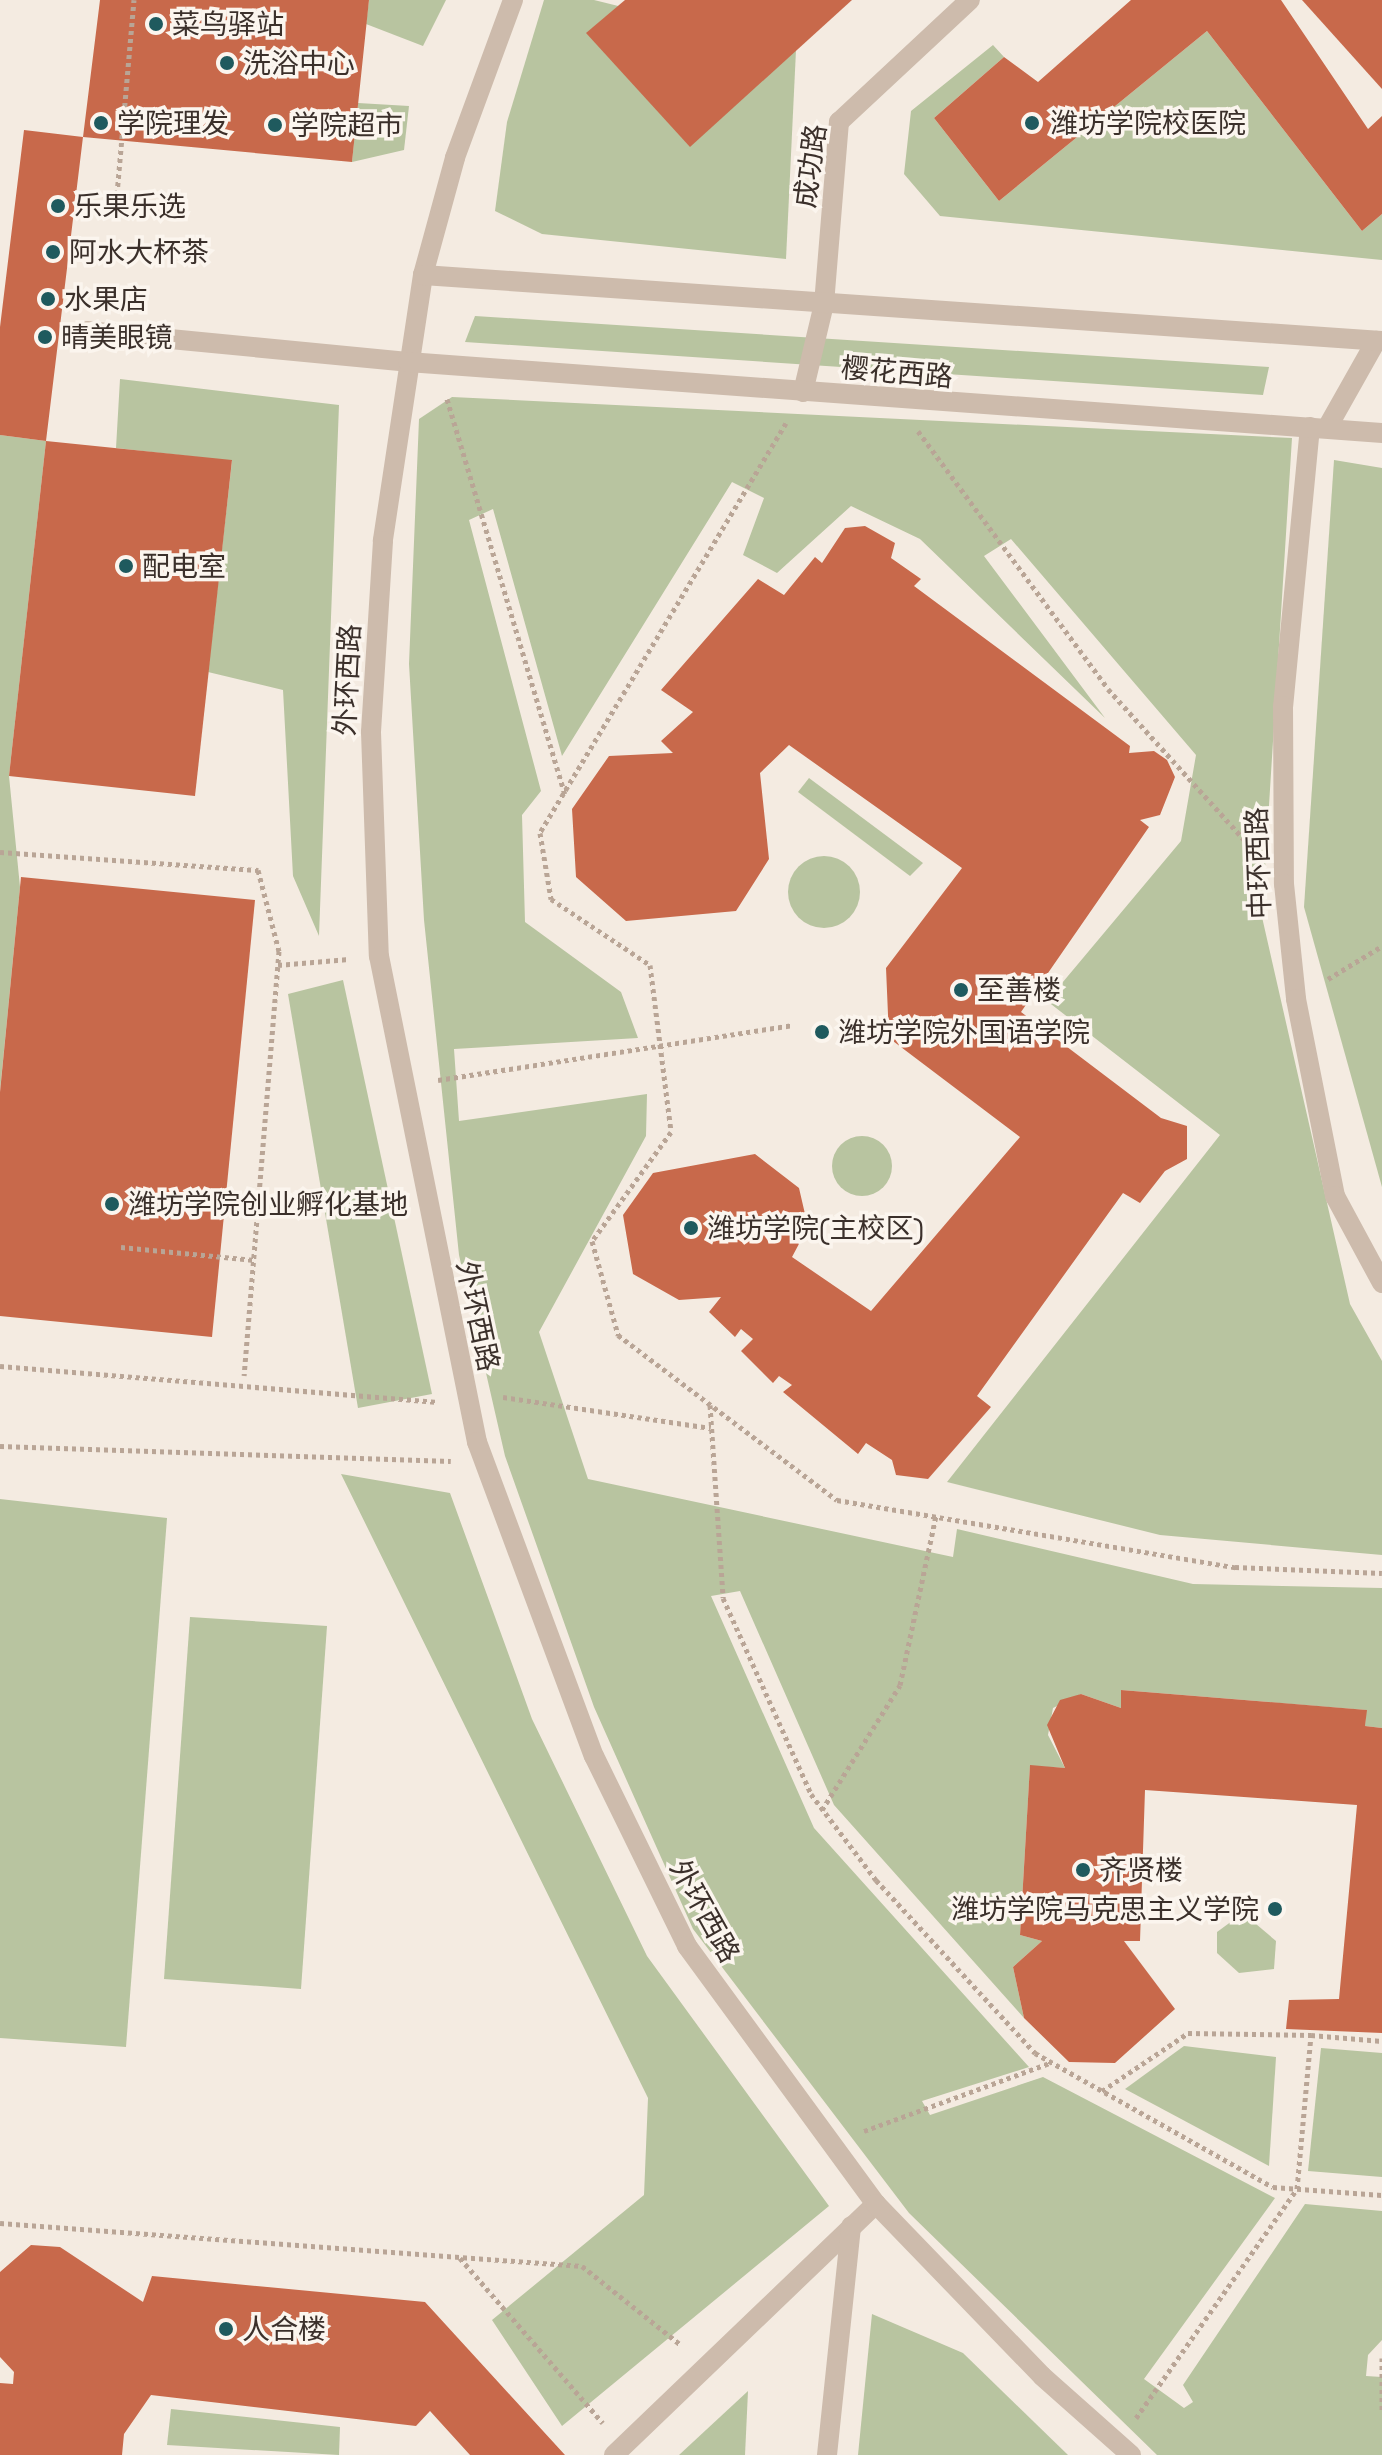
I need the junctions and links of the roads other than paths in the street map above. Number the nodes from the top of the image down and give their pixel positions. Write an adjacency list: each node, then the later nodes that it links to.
1 (513, 0): 3 (street, 外环西路)
2 (970, 0): 4 (street, 成功路)
3 (423, 275): 4 (street); 7 (street, 外环西路)
4 (824, 304): 6 (street); 8 (street, 成功路)
5 (87, 331): 7 (street, 樱花西路)
6 (1379, 341): 9 (street, 中环西路)
7 (408, 362): 8 (street, 樱花西路); 12 (street, 外环西路)
8 (803, 392): 9 (street, 樱花西路)
9 (1318, 427): 10 (street, 樱花西路); 11 (street, 中环西路)
10 (1382, 433)
11 (1382, 1283)
12 (876, 2204): 13 (street); 14 (street, 外环西路)
13 (851, 2226): 15 (street); 16 (street)
14 (1125, 2450)
15 (618, 2451)
16 (827, 2455)

